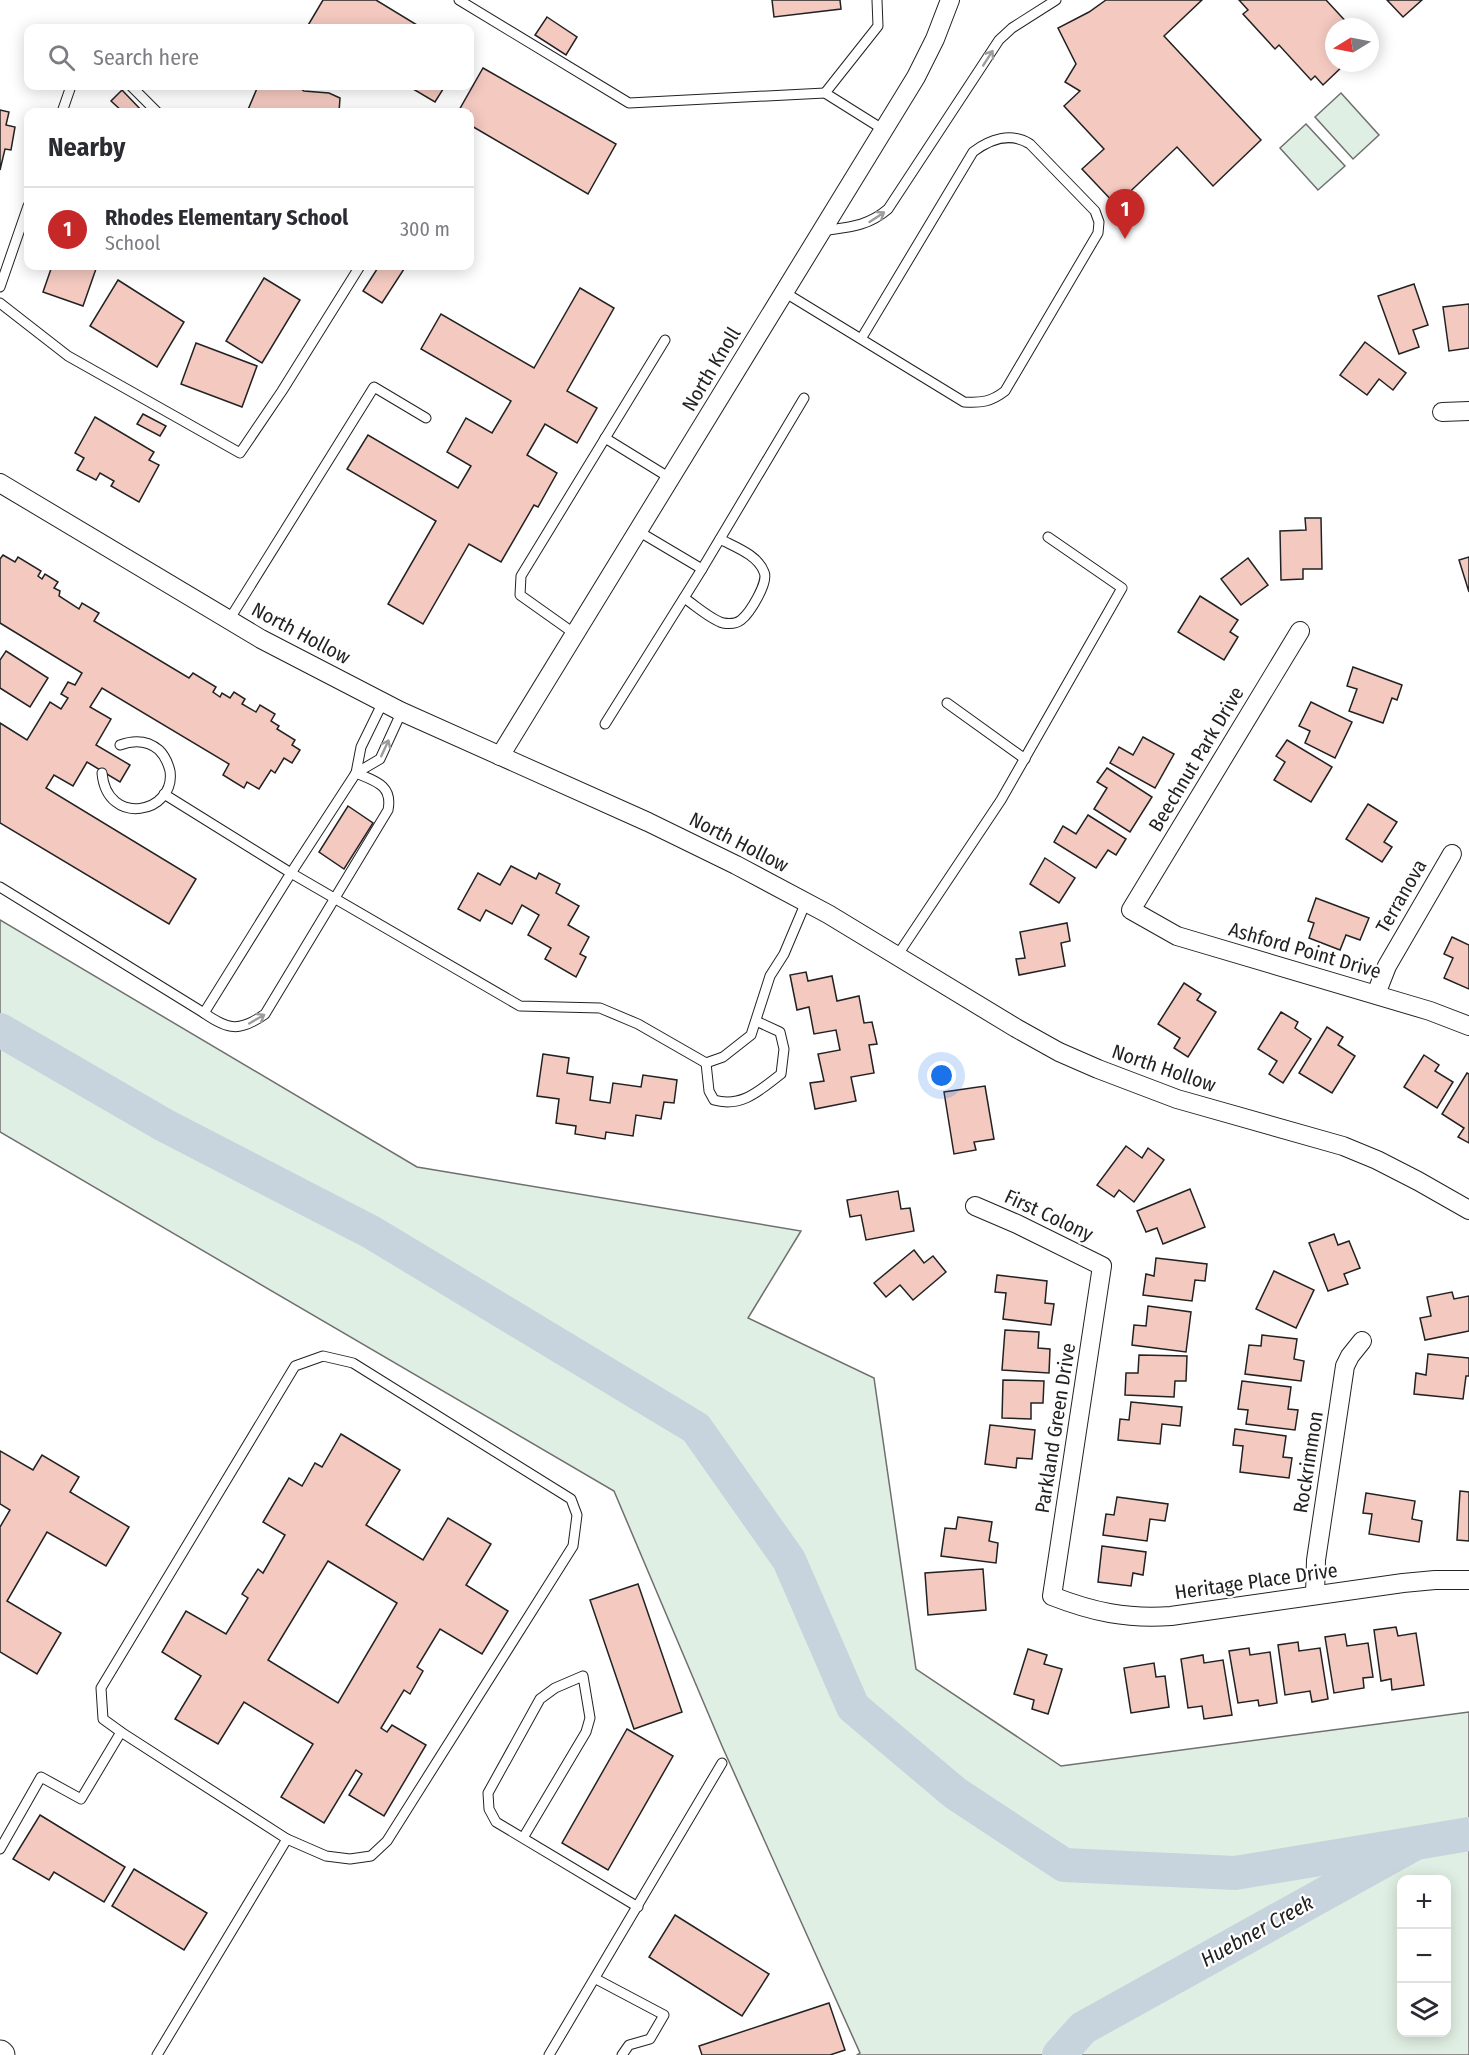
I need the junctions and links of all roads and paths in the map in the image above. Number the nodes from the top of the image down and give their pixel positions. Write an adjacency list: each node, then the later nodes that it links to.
1 (459, 0): 7 (lane)
2 (877, 0): 7 (lane)
3 (950, 0): 10 (street, North Knoll)
4 (1054, 0): 12 (lane, one-way to 4)
5 (70, 90): 8 (lane)
6 (135, 90): 9 (lane)
7 (825, 93): 10 (lane)
8 (63, 108)
9 (153, 108)
10 (884, 130): 12 (street, North Knoll)
11 (24, 215): 13 (lane)
12 (821, 231): 16 (street, North Knoll)
13 (5, 260): 15 (lane)
14 (358, 270): 17 (lane)
15 (0, 287)
16 (784, 292): 18 (lane); 25 (street, North Knoll)
17 (0, 303)
18 (861, 339): 18 (lane)
19 (665, 340): 24 (lane)
20 (804, 398): 29 (lane)
21 (1469, 411): 22 (street)
22 (1443, 412)
23 (426, 418): 32 (lane)
24 (605, 438): 25 (lane); 34 (lane)
25 (670, 478): 27 (street, North Knoll)
26 (0, 483): 32 (street, North Hollow)
27 (638, 531): 30 (lane); 34 (street, North Knoll)
28 (1048, 537): 41 (lane)
29 (720, 539): 30 (lane); 31 (lane)
30 (702, 569): 31 (lane)
31 (684, 598): 38 (lane)
32 (229, 620): 35 (street, North Hollow)
33 (1300, 632): 50 (street, Beechnut Park Drive)
34 (575, 634): 40 (street, North Knoll)
35 (383, 702): 37 (street, North Hollow); 43 (lane)
36 (947, 703): 41 (lane)
37 (402, 711): 40 (street, North Hollow); 43 (lane, one-way to 37)
38 (605, 724)
39 (120, 745): 44 (lane)
40 (500, 756): 49 (street, North Hollow)
41 (1025, 759): 51 (lane)
42 (102, 772): 44 (lane)
43 (356, 773): 46 (lane); 48 (lane)
44 (164, 794): 46 (lane)
45 (1452, 854): 52 (street, Terranova)
46 (291, 873): 48 (lane); 53 (lane)
47 (0, 887): 53 (lane)
48 (334, 898): 53 (lane, one-way to 48); 56 (lane)
49 (806, 902): 51 (street, North Hollow); 54 (lane)
50 (1131, 910): 52 (street, Ashford Point Drive)
51 (897, 956): 58 (street, North Hollow)
52 (1376, 994): 55 (street, Ashford Point Drive)
53 (204, 1013)
54 (756, 1021): 56 (lane); 56 (lane)
55 (1469, 1026)
56 (706, 1063)
57 (975, 1206): 59 (street, First Colony)
58 (1469, 1210)
59 (1102, 1266): 63 (street, Parkland Green Drive)
60 (1362, 1341): 62 (street, Rockrimmon)
61 (1469, 1580): 62 (street, Heritage Place Drive)
62 (1316, 1595): 63 (street, Heritage Place Drive)
63 (1052, 1596)
64 (121, 1732): 67 (lane); 67 (lane); 68 (lane)
65 (722, 1763): 69 (lane)
66 (522, 1838): 66 (lane); 69 (lane)
67 (288, 1839): 71 (lane)
68 (0, 1849)
69 (638, 1907): 70 (lane)
70 (596, 1979): 72 (lane); 73 (lane)
71 (157, 2055)
72 (549, 2055)
73 (622, 2055)

